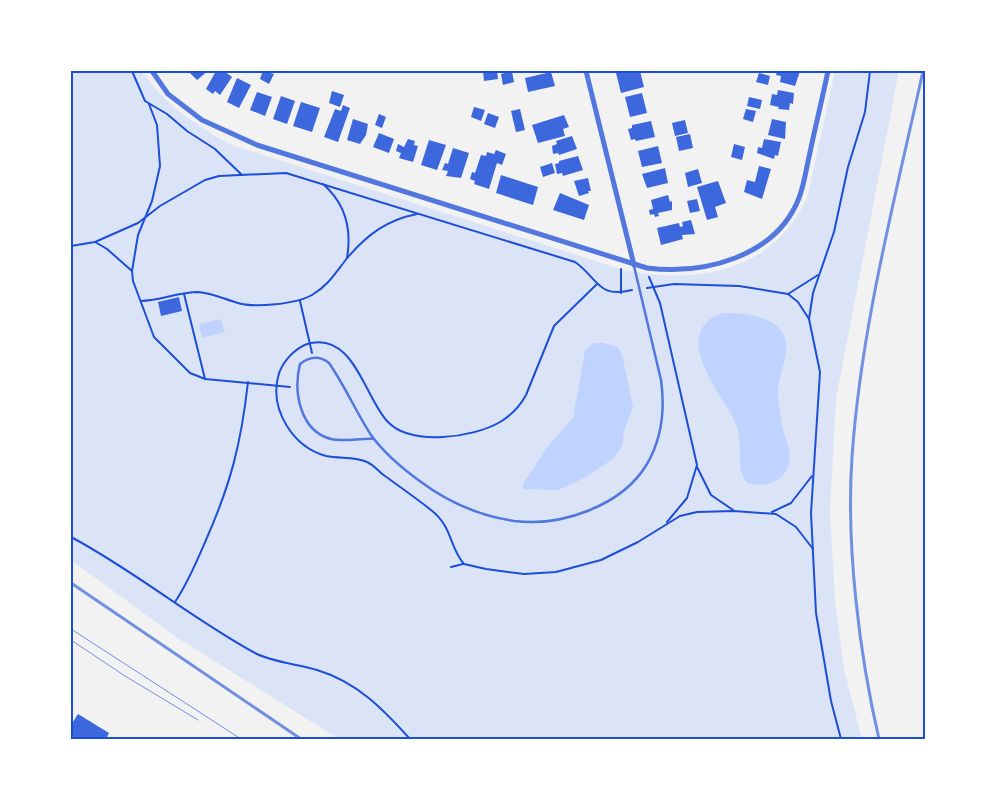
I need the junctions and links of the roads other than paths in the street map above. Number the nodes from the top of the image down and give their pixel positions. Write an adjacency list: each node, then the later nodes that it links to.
1 (152, 71): 4 (street)
2 (586, 71): 4 (street)
3 (828, 71): 4 (street)
4 (634, 265): 5 (lane)
5 (374, 439): 5 (lane)

